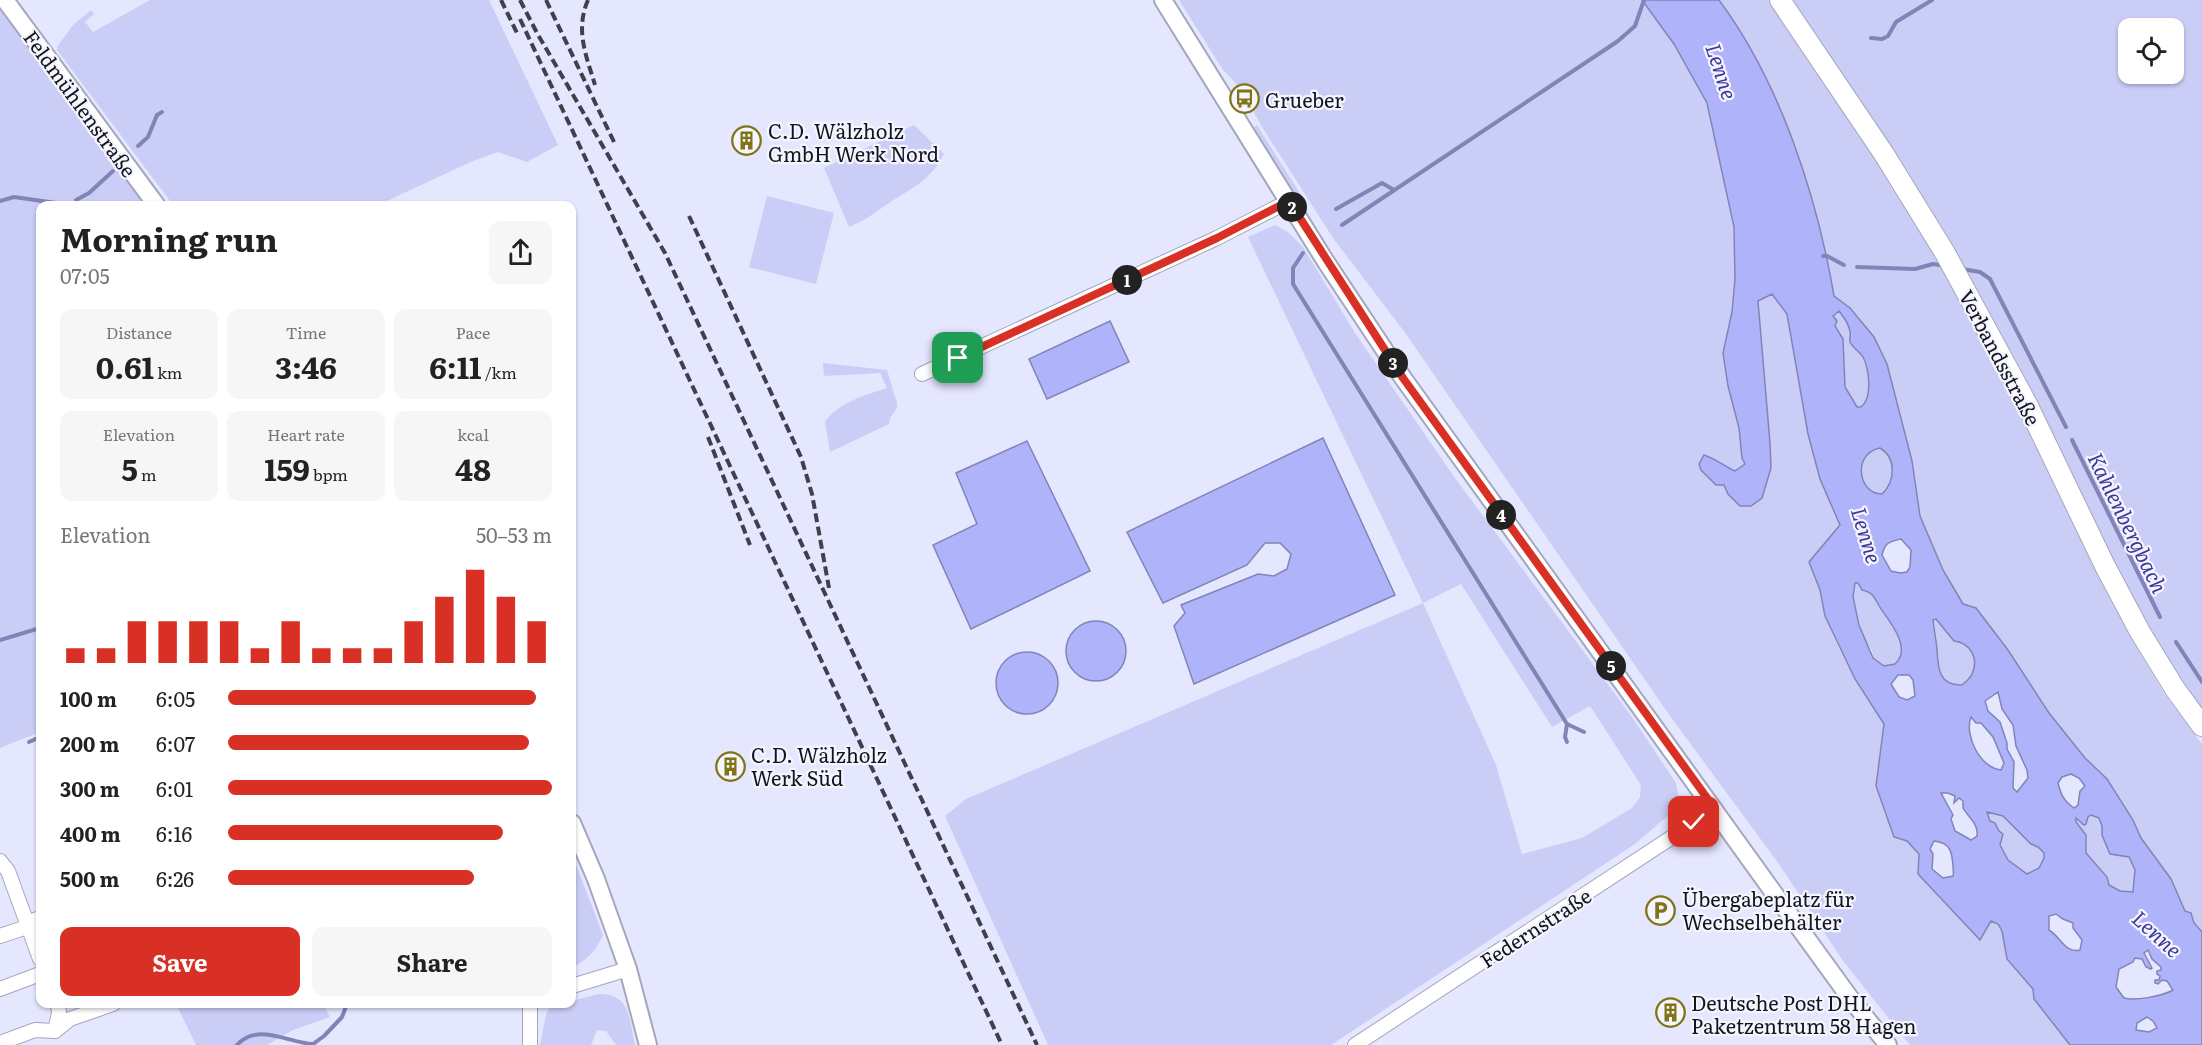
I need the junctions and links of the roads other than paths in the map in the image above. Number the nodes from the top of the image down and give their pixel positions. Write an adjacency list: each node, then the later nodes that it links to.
1 (5, 0): 4 (street, Feldmühlenstraße)
2 (1163, 0): 5 (street)
3 (1780, 0): 7 (main road, Verbandsstraße)
4 (153, 201)
5 (1289, 201): 6 (street); 8 (street)
6 (922, 374)
7 (2202, 726)
8 (1715, 809): 26 (street, Federnstraße); 27 (street)
9 (576, 832): 15 (street)
10 (0, 861): 12 (street)
11 (36, 920): 12 (street)
12 (27, 925): 13 (street); 14 (street)
13 (0, 936)
14 (36, 949)
15 (628, 969): 17 (street); 25 (street)
16 (36, 976): 18 (street)
17 (576, 985)
18 (0, 989)
19 (58, 1008): 22 (street)
20 (102, 1008): 22 (street)
21 (530, 1008): 24 (street)
22 (55, 1031): 23 (street)
23 (0, 1043)
24 (530, 1045)
25 (648, 1045)
26 (1355, 1045)
27 (1888, 1045)

